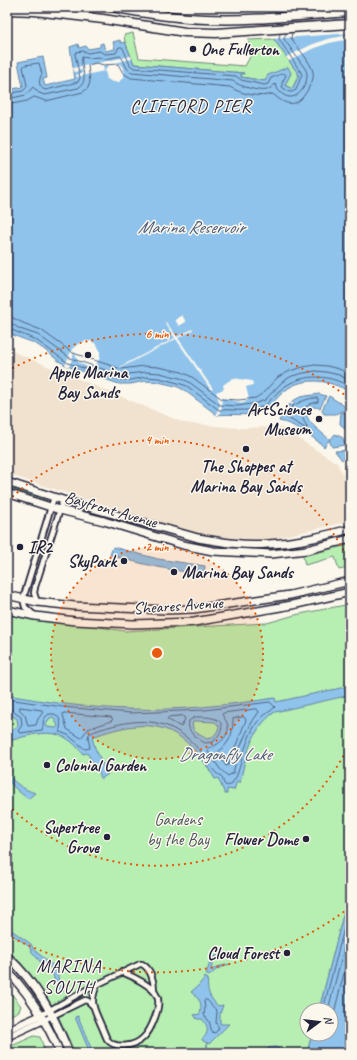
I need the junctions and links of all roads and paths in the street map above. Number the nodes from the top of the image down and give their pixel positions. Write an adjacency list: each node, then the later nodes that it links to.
1 (112, 7): 4 (highway)
2 (7, 10): 7 (highway)
3 (350, 12): 5 (highway)
4 (170, 16): 5 (highway); 7 (highway)
5 (231, 19): 8 (highway)
6 (350, 24): 8 (highway)
7 (185, 32): 8 (highway)
8 (230, 32)
9 (7, 482): 11 (main road, Bayfront Avenue)
10 (7, 493): 13 (main road, Bayfront Avenue)
11 (54, 497): 12 (main road, Bayfront Avenue); 13 (street)
12 (63, 500): 14 (street); 15 (main road, Bayfront Avenue)
13 (50, 507): 14 (main road, Bayfront Avenue); 20 (street)
14 (60, 510): 16 (main road, Bayfront Avenue); 21 (street)
15 (350, 529)
16 (350, 540)
17 (350, 581): 21 (main road, Sheares Avenue)
18 (350, 592): 23 (main road, Sheares Avenue)
19 (7, 595): 20 (main road, Sheares Avenue)
20 (23, 599): 21 (main road, Sheares Avenue); 23 (street)
21 (37, 602)
22 (7, 610): 23 (main road, Sheares Avenue)
23 (35, 616)
24 (7, 956): 30 (main road)
25 (7, 971): 31 (main road)
26 (122, 972): 27 (street); 28 (street); 28 (street)
27 (97, 985): 29 (street); 30 (street)
28 (154, 990): 29 (street)
29 (93, 1006): 30 (street)
30 (51, 1013): 31 (street); 35 (main road)
31 (43, 1017): 32 (street); 33 (street); 34 (main road)
32 (7, 1030)
33 (7, 1037)
34 (60, 1053)
35 (69, 1053)

